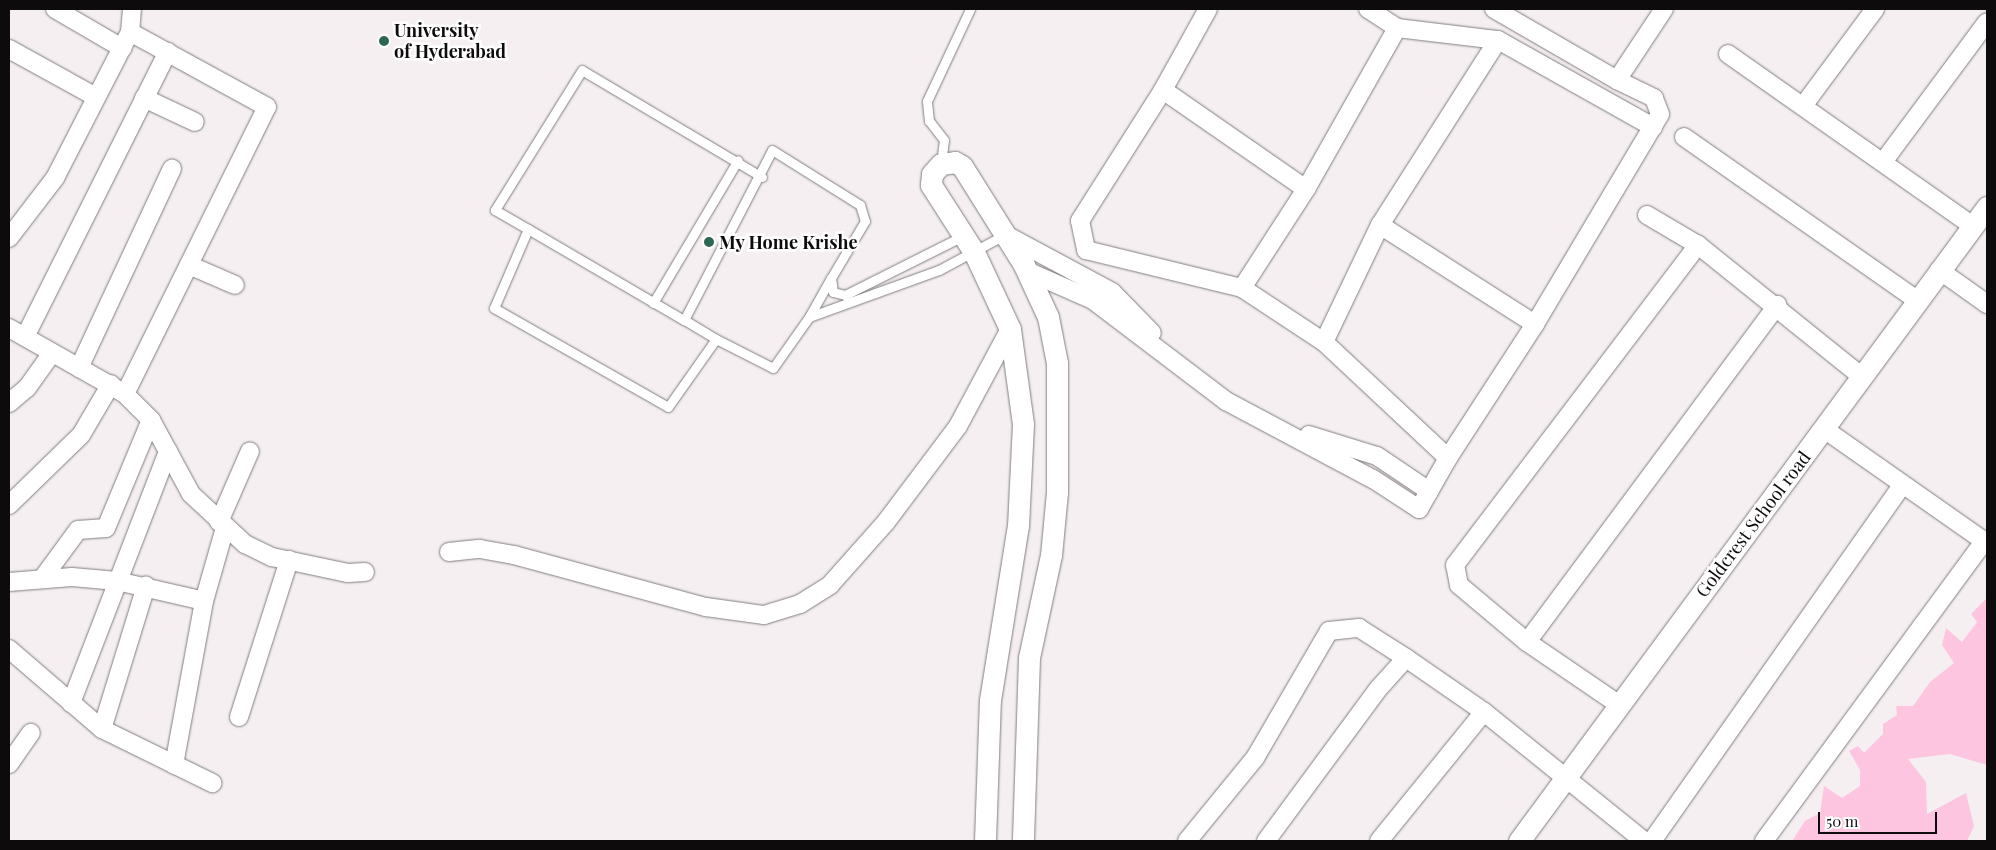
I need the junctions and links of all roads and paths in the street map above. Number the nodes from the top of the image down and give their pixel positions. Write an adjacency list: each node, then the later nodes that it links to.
1 (55, 9): 13 (street)
2 (132, 9): 11 (street)
3 (970, 9): 27 (lane)
4 (1208, 9): 18 (street)
5 (1368, 9): 10 (street)
6 (1494, 9): 17 (street)
7 (1664, 9): 17 (street)
8 (1875, 9): 21 (street)
9 (1987, 22): 26 (street)
10 (1397, 28): 12 (street); 30 (street)
11 (130, 32): 13 (street); 15 (street)
12 (1498, 40): 23 (street); 33 (street)
13 (122, 48): 19 (street)
14 (9, 49): 19 (street)
15 (168, 52): 20 (street); 40 (street)
16 (1728, 54): 21 (street)
17 (1617, 80): 23 (street)
18 (1163, 90): 30 (street); 45 (street)
19 (96, 97): 37 (street)
20 (144, 98): 22 (street); 55 (street)
21 (1803, 106): 26 (street)
22 (195, 122)
23 (1653, 127): 52 (street)
24 (1684, 137): 46 (street)
25 (738, 160): 29 (lane); 35 (lane); 47 (lane)
26 (1882, 162): 34 (street)
27 (941, 164): 36 (street); 38 (street)
28 (172, 169): 59 (street)
29 (762, 177): 43 (lane); 51 (lane)
30 (1306, 189): 45 (street)
31 (1987, 207): 34 (street, Goldcrest School road)
32 (1646, 215): 39 (street)
33 (1380, 225): 52 (street); 57 (street)
34 (1973, 226): 41 (street, Goldcrest School road)
35 (528, 229): 47 (lane); 56 (lane)
36 (1004, 234): 38 (lane); 42 (street); 69 (street)
37 (9, 238)
38 (969, 244): 43 (lane); 50 (lane); 54 (street)
39 (1698, 245): 49 (street); 80 (street)
40 (189, 265): 44 (street); 61 (street)
41 (1939, 270): 46 (street, Goldcrest School road); 48 (street)
42 (1027, 271): 69 (street); 94 (street)
43 (831, 278): 50 (lane)
44 (235, 285)
45 (1242, 288): 57 (street)
46 (1917, 300): 60 (street, Goldcrest School road)
47 (653, 303): 51 (lane)
48 (1987, 304)
49 (1778, 305): 60 (street); 80 (street)
50 (809, 317): 56 (lane)
51 (684, 320): 56 (lane)
52 (1535, 324): 67 (street)
53 (9, 328): 55 (street)
54 (1010, 329): 72 (street); 93 (street)
55 (25, 338): 58 (street)
56 (716, 339)
57 (1324, 342): 67 (street)
58 (52, 353): 59 (street); 62 (street)
59 (79, 368): 61 (street)
60 (1862, 377): 64 (street, Goldcrest School road)
61 (118, 389): 63 (street); 70 (street)
62 (9, 403)
63 (151, 420): 65 (street); 75 (street)
64 (1824, 429): 68 (street); 84 (street, Goldcrest School road)
65 (168, 451): 71 (street); 76 (street)
66 (250, 451): 71 (street)
67 (1448, 458): 69 (street)
68 (1902, 485): 100 (street); 101 (street)
69 (1429, 491)
70 (9, 505)
71 (222, 525): 73 (street); 79 (street)
72 (449, 552)
73 (289, 560): 74 (street); 86 (street)
74 (365, 572)
75 (42, 579): 76 (street); 77 (street)
76 (117, 581): 78 (street); 83 (street)
77 (9, 582)
78 (146, 586): 79 (street); 87 (street)
79 (204, 601): 90 (street)
80 (1526, 642): 84 (street)
81 (9, 649): 83 (street)
82 (1406, 658): 85 (street); 95 (street); 96 (street)
83 (71, 703): 87 (street)
84 (1618, 704): 91 (street, Goldcrest School road)
85 (1484, 712): 91 (street); 97 (street)
86 (240, 717)
87 (102, 729): 90 (street)
88 (31, 733): 89 (street)
89 (9, 764)
90 (174, 765): 92 (street)
91 (1569, 780): 98 (street, Goldcrest School road); 99 (street)
92 (212, 783)
93 (985, 841)
94 (1023, 841)
95 (1187, 841)
96 (1266, 841)
97 (1379, 841)
98 (1519, 841)
99 (1644, 841)
100 (1652, 841)
101 (1764, 841)

